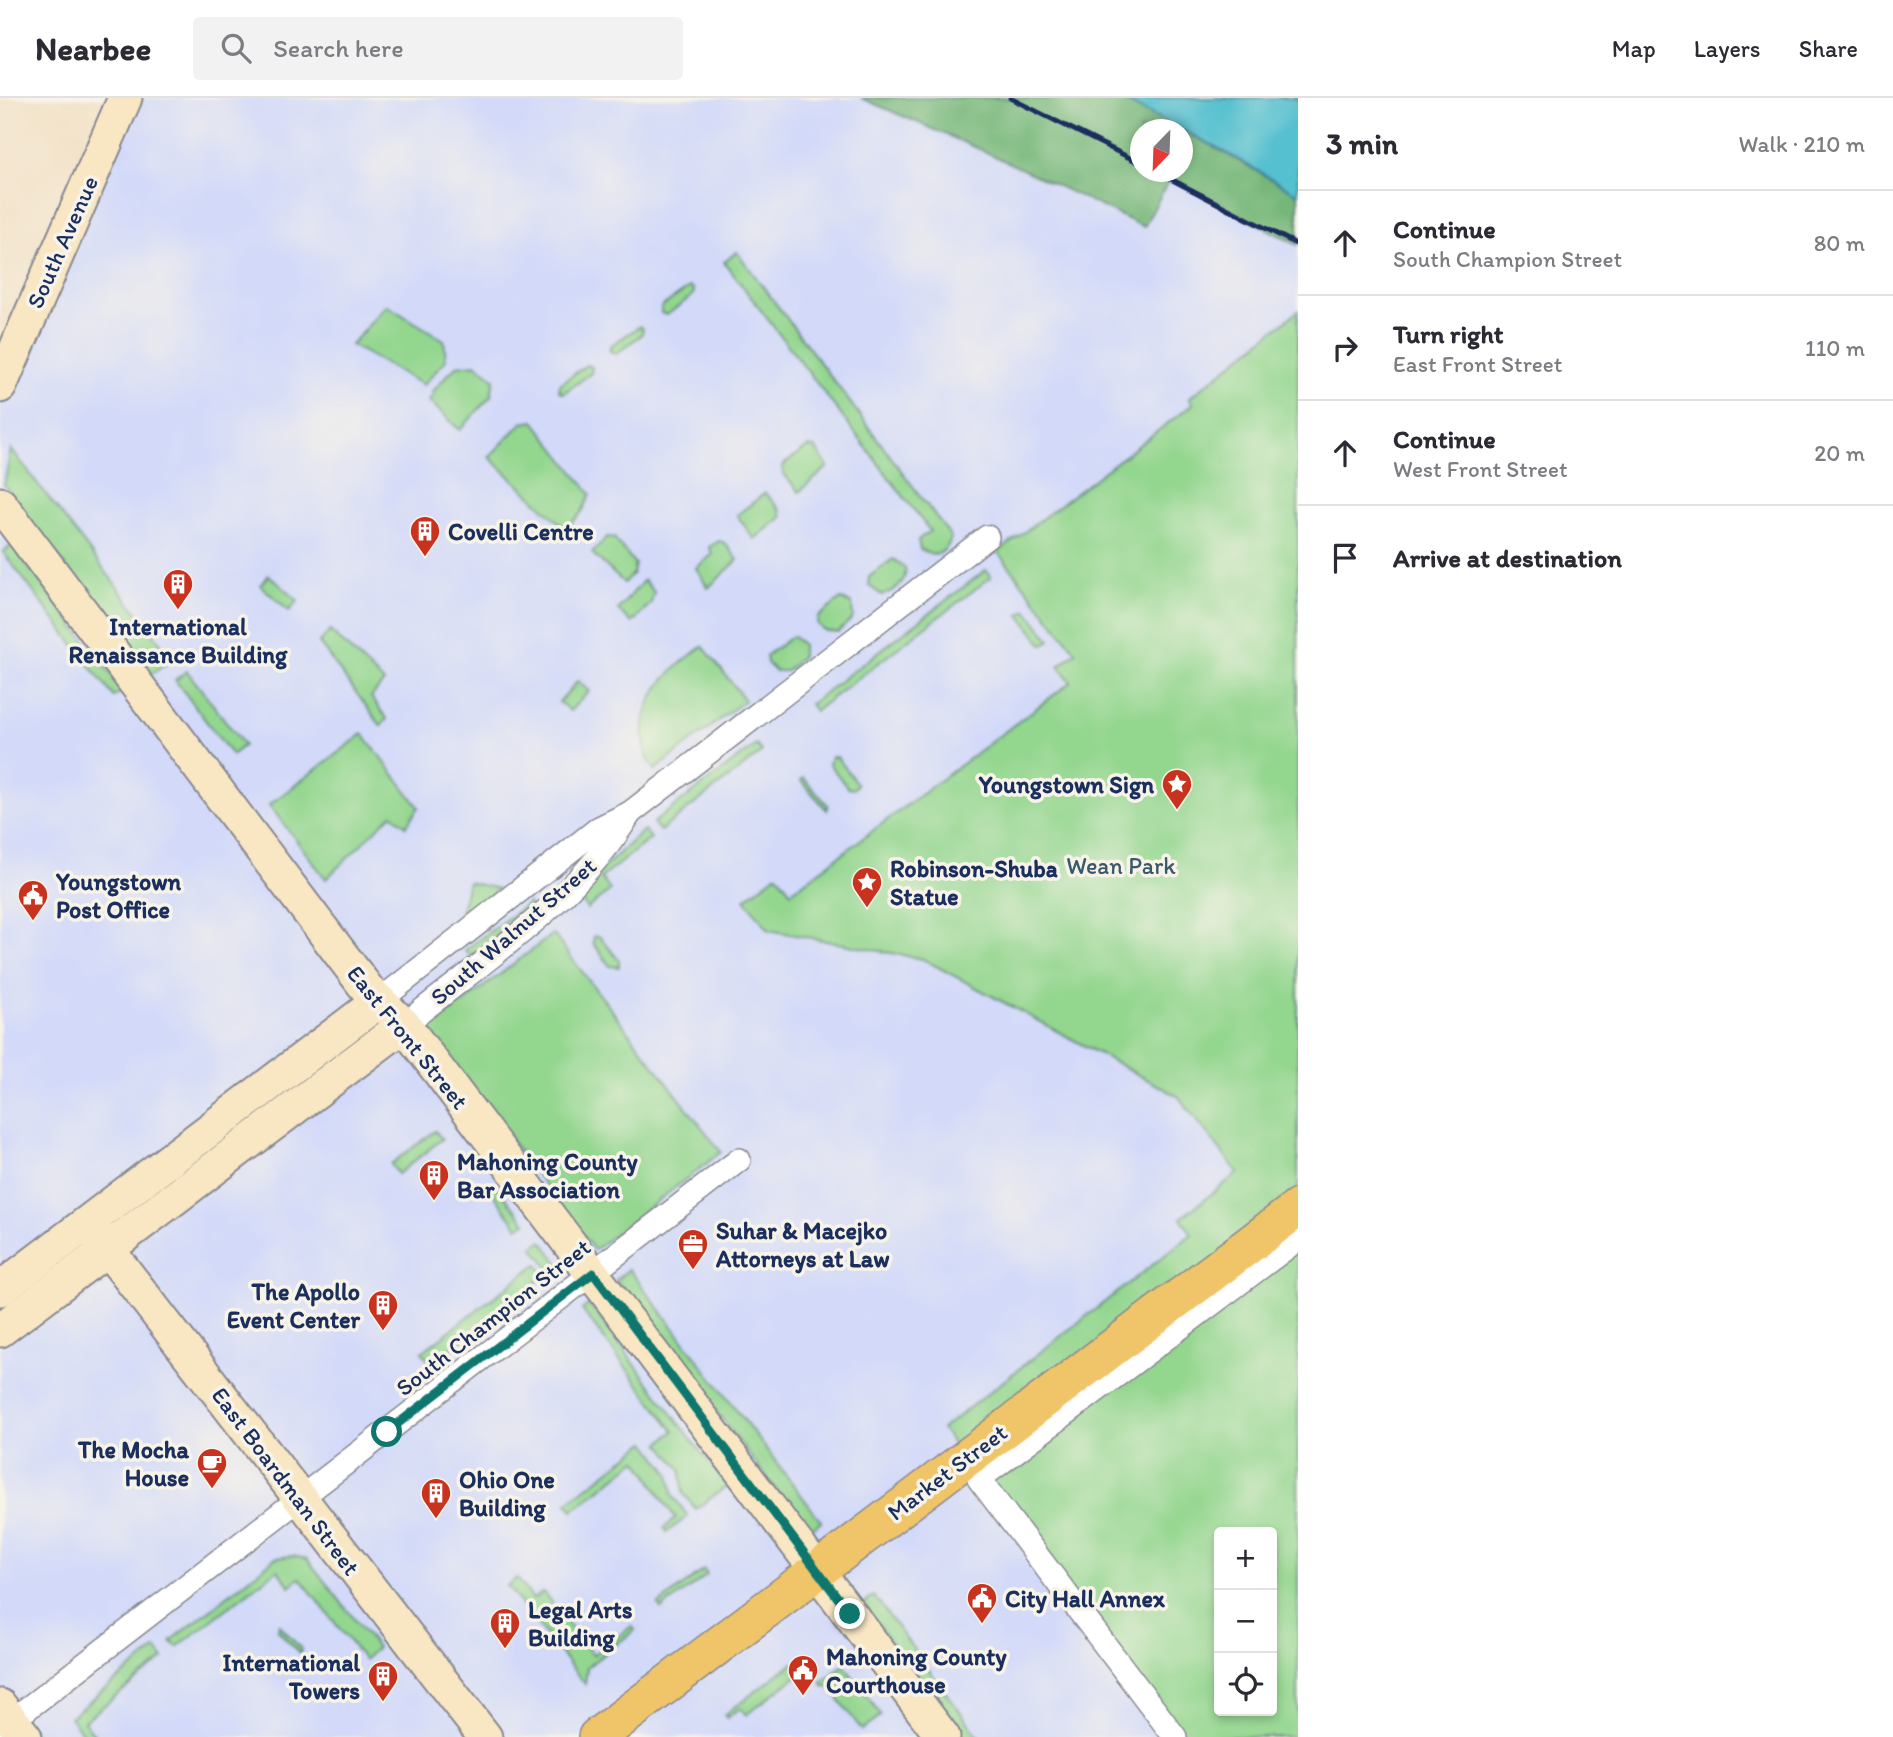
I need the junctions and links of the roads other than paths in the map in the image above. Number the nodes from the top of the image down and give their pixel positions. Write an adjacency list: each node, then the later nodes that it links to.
1 (125, 98): 2 (street, South Avenue)
2 (0, 386)
3 (0, 504): 6 (street, East Front Street)
4 (987, 537): 5 (street, South Walnut Street)
5 (630, 813): 6 (street, South Walnut Street); 7 (street, South Walnut Street)
6 (379, 1000): 7 (street, East Front Street); 8 (street, South Walnut Street)
7 (404, 1025): 9 (street, South Walnut Street); 14 (street, East Front Street)
8 (265, 1087): 9 (street); 12 (street, South Walnut Street)
9 (285, 1115): 12 (street, South Walnut Street)
10 (739, 1160): 14 (street, South Champion Street)
11 (1298, 1208): 18 (main road, Market Street)
12 (97, 1236): 15 (street, South Walnut Street); 16 (street, South Walnut Street); 17 (street, East Boardman Street)
13 (1298, 1239): 23 (street)
14 (593, 1273): 17 (street, South Champion Street); 18 (street, East Front Street)
15 (0, 1289)
16 (0, 1330)
17 (300, 1498): 19 (street, South Champion Street); 20 (street, East Boardman Street)
18 (817, 1570): 21 (main road, Market Street); 22 (street, East Front Street)
19 (6, 1717)
20 (485, 1737)
21 (597, 1737)
22 (943, 1737)
23 (1175, 1737)

